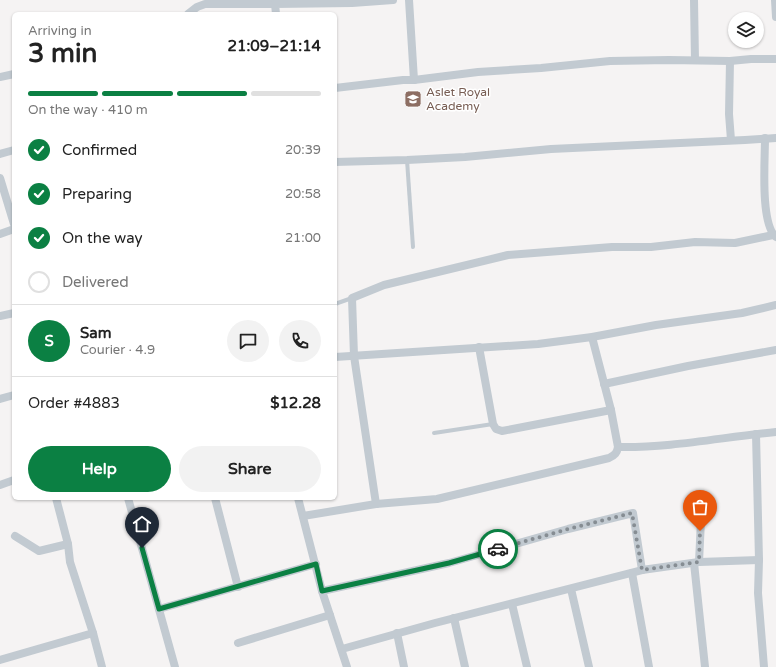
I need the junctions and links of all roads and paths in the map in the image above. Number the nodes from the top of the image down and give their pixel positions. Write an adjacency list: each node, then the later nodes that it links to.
1 (393, 0): 5 (street)
2 (409, 0): 14 (street)
3 (694, 0): 10 (street)
4 (775, 0): 8 (street)
5 (275, 2): 6 (street); 7 (street)
6 (191, 12)
7 (276, 12)
8 (776, 16)
9 (776, 59): 11 (street)
10 (696, 60): 11 (street); 14 (street)
11 (730, 61): 18 (street)
12 (12, 74): 13 (street)
13 (0, 77)
14 (414, 80): 15 (street)
15 (337, 88)
16 (765, 138): 17 (street); 18 (street); 27 (street)
17 (776, 138)
18 (731, 140): 21 (street)
19 (12, 151): 20 (street)
20 (0, 154)
21 (407, 160): 22 (street); 28 (lane)
22 (337, 162)
23 (0, 178): 24 (street)
24 (12, 217)
25 (12, 230): 26 (street)
26 (0, 234)
27 (774, 236): 29 (street)
28 (413, 247)
29 (352, 298): 30 (lane); 37 (street)
30 (337, 303)
31 (776, 305): 34 (street)
32 (12, 313): 33 (street)
33 (0, 316)
34 (592, 337): 35 (street); 39 (street)
35 (479, 347): 37 (street); 43 (street)
36 (776, 350): 39 (street)
37 (354, 356): 38 (street); 55 (street)
38 (337, 357)
39 (604, 384): 42 (street)
40 (12, 396): 41 (street)
41 (0, 399)
42 (611, 410): 43 (street); 47 (street)
43 (493, 424): 45 (lane)
44 (776, 432): 46 (street)
45 (434, 433)
46 (756, 434): 47 (street); 59 (street)
47 (618, 446): 55 (street)
48 (12, 481): 49 (street)
49 (0, 485)
50 (57, 500): 58 (street)
51 (129, 500): 68 (street)
52 (216, 500): 64 (street)
53 (299, 500): 56 (street)
54 (702, 500): 60 (street)
55 (376, 504): 56 (street)
56 (303, 516): 61 (street)
57 (15, 536): 58 (street)
58 (68, 544): 71 (street)
59 (759, 560): 60 (street); 85 (street)
60 (696, 562): 62 (street); 84 (street)
61 (316, 564): 64 (street); 66 (street)
62 (642, 570): 63 (street); 66 (street)
63 (632, 573): 65 (street); 83 (street)
64 (238, 587): 68 (street)
65 (571, 589): 67 (street); 82 (street)
66 (322, 591): 69 (street)
67 (512, 604): 70 (street); 81 (street)
68 (159, 609): 77 (street)
69 (330, 615): 73 (street); 74 (street)
70 (454, 618): 72 (street); 80 (street)
71 (93, 633): 75 (street); 76 (street)
72 (397, 634): 74 (street); 79 (street)
73 (238, 644)
74 (342, 649): 78 (street)
75 (0, 660)
76 (102, 667)
77 (175, 667)
78 (347, 667)
79 (404, 667)
80 (465, 667)
81 (527, 667)
82 (589, 667)
83 (649, 667)
84 (705, 667)
85 (764, 667)

